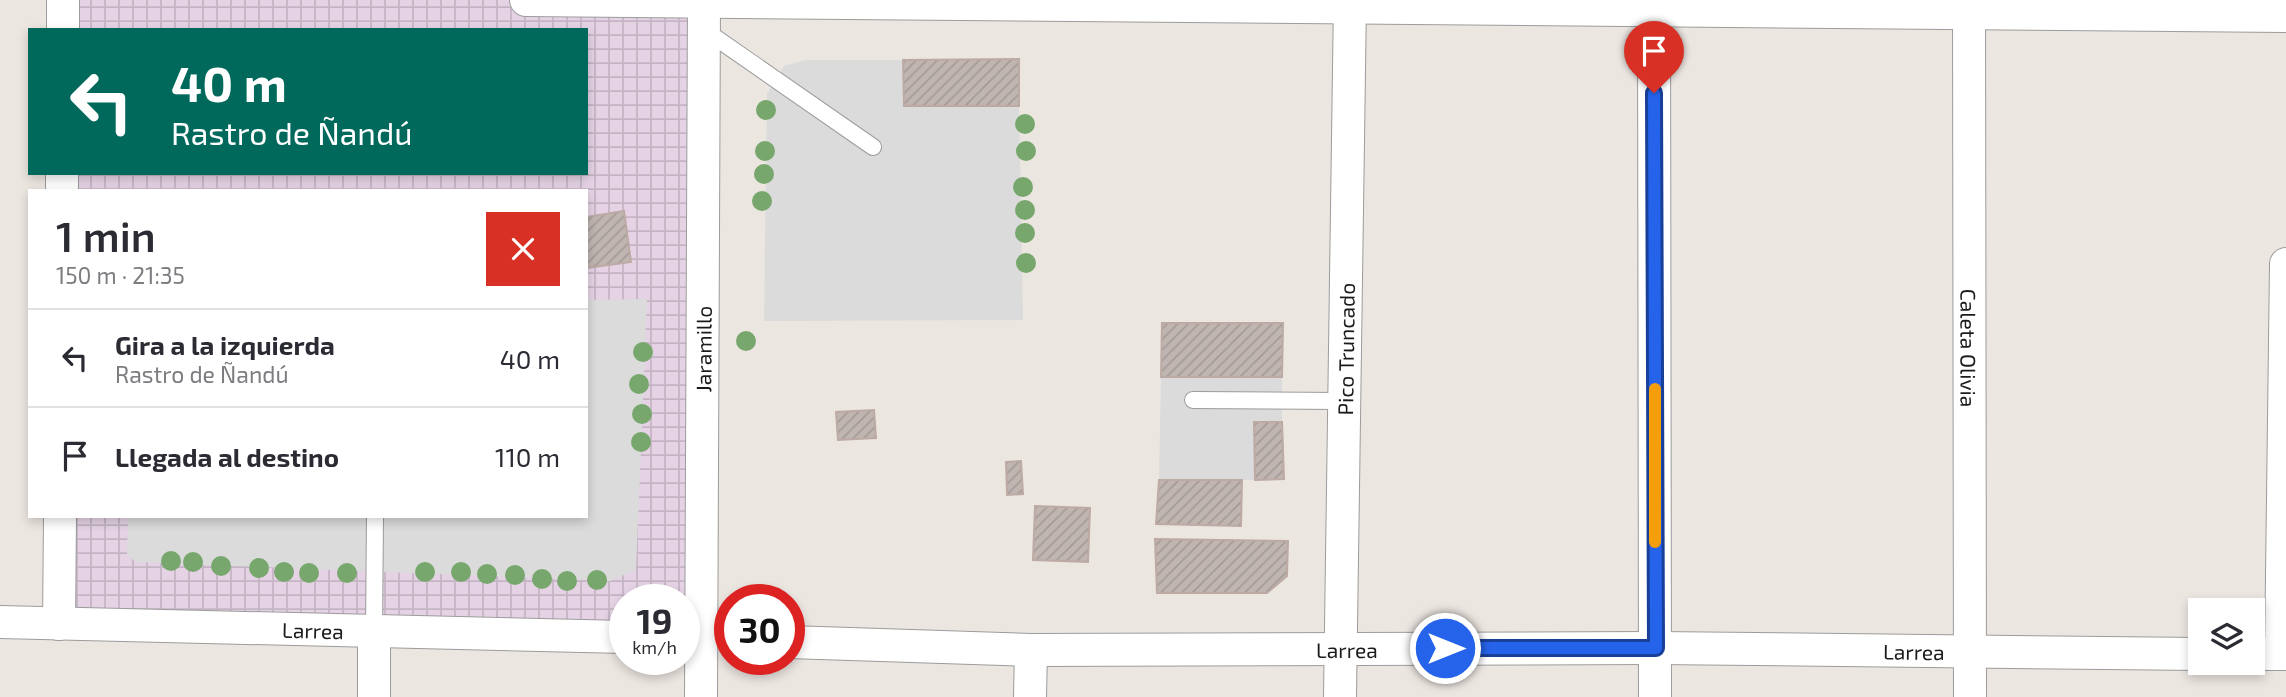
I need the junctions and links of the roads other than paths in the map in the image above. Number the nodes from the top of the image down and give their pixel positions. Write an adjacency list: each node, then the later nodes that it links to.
1 (63, 0): 8 (street)
2 (526, 0): 6 (street)
3 (1350, 5): 4 (street); 6 (street); 12 (street, Pico Truncado)
4 (1654, 5): 5 (street); 22 (street)
5 (1969, 6): 7 (street); 24 (street, Caleta Olivia)
6 (704, 10): 9 (lane); 19 (street, Jaramillo)
7 (2286, 16)
8 (63, 28)
9 (873, 147)
10 (2286, 264): 26 (street)
11 (1193, 400): 12 (lane)
12 (1342, 401): 21 (street, Pico Truncado)
13 (60, 518): 16 (street)
14 (375, 518): 17 (lane)
15 (0, 622): 16 (street, Larrea)
16 (59, 624): 17 (street, Larrea)
17 (374, 632): 18 (street, Larrea); 27 (street)
18 (609, 637)
19 (705, 639): 28 (street, Jaramillo)
20 (805, 643): 23 (street, Larrea)
21 (1340, 647): 22 (street, Larrea); 23 (street, Larrea); 30 (street, Pico Truncado)
22 (1656, 648): 24 (street, Larrea); 31 (street)
23 (1031, 650): 29 (street)
24 (1971, 654): 25 (street, Larrea); 32 (street, Caleta Olivia)
25 (2188, 654)
26 (2273, 654)
27 (374, 697)
28 (701, 697)
29 (1030, 697)
30 (1340, 697)
31 (1655, 697)
32 (1970, 697)

